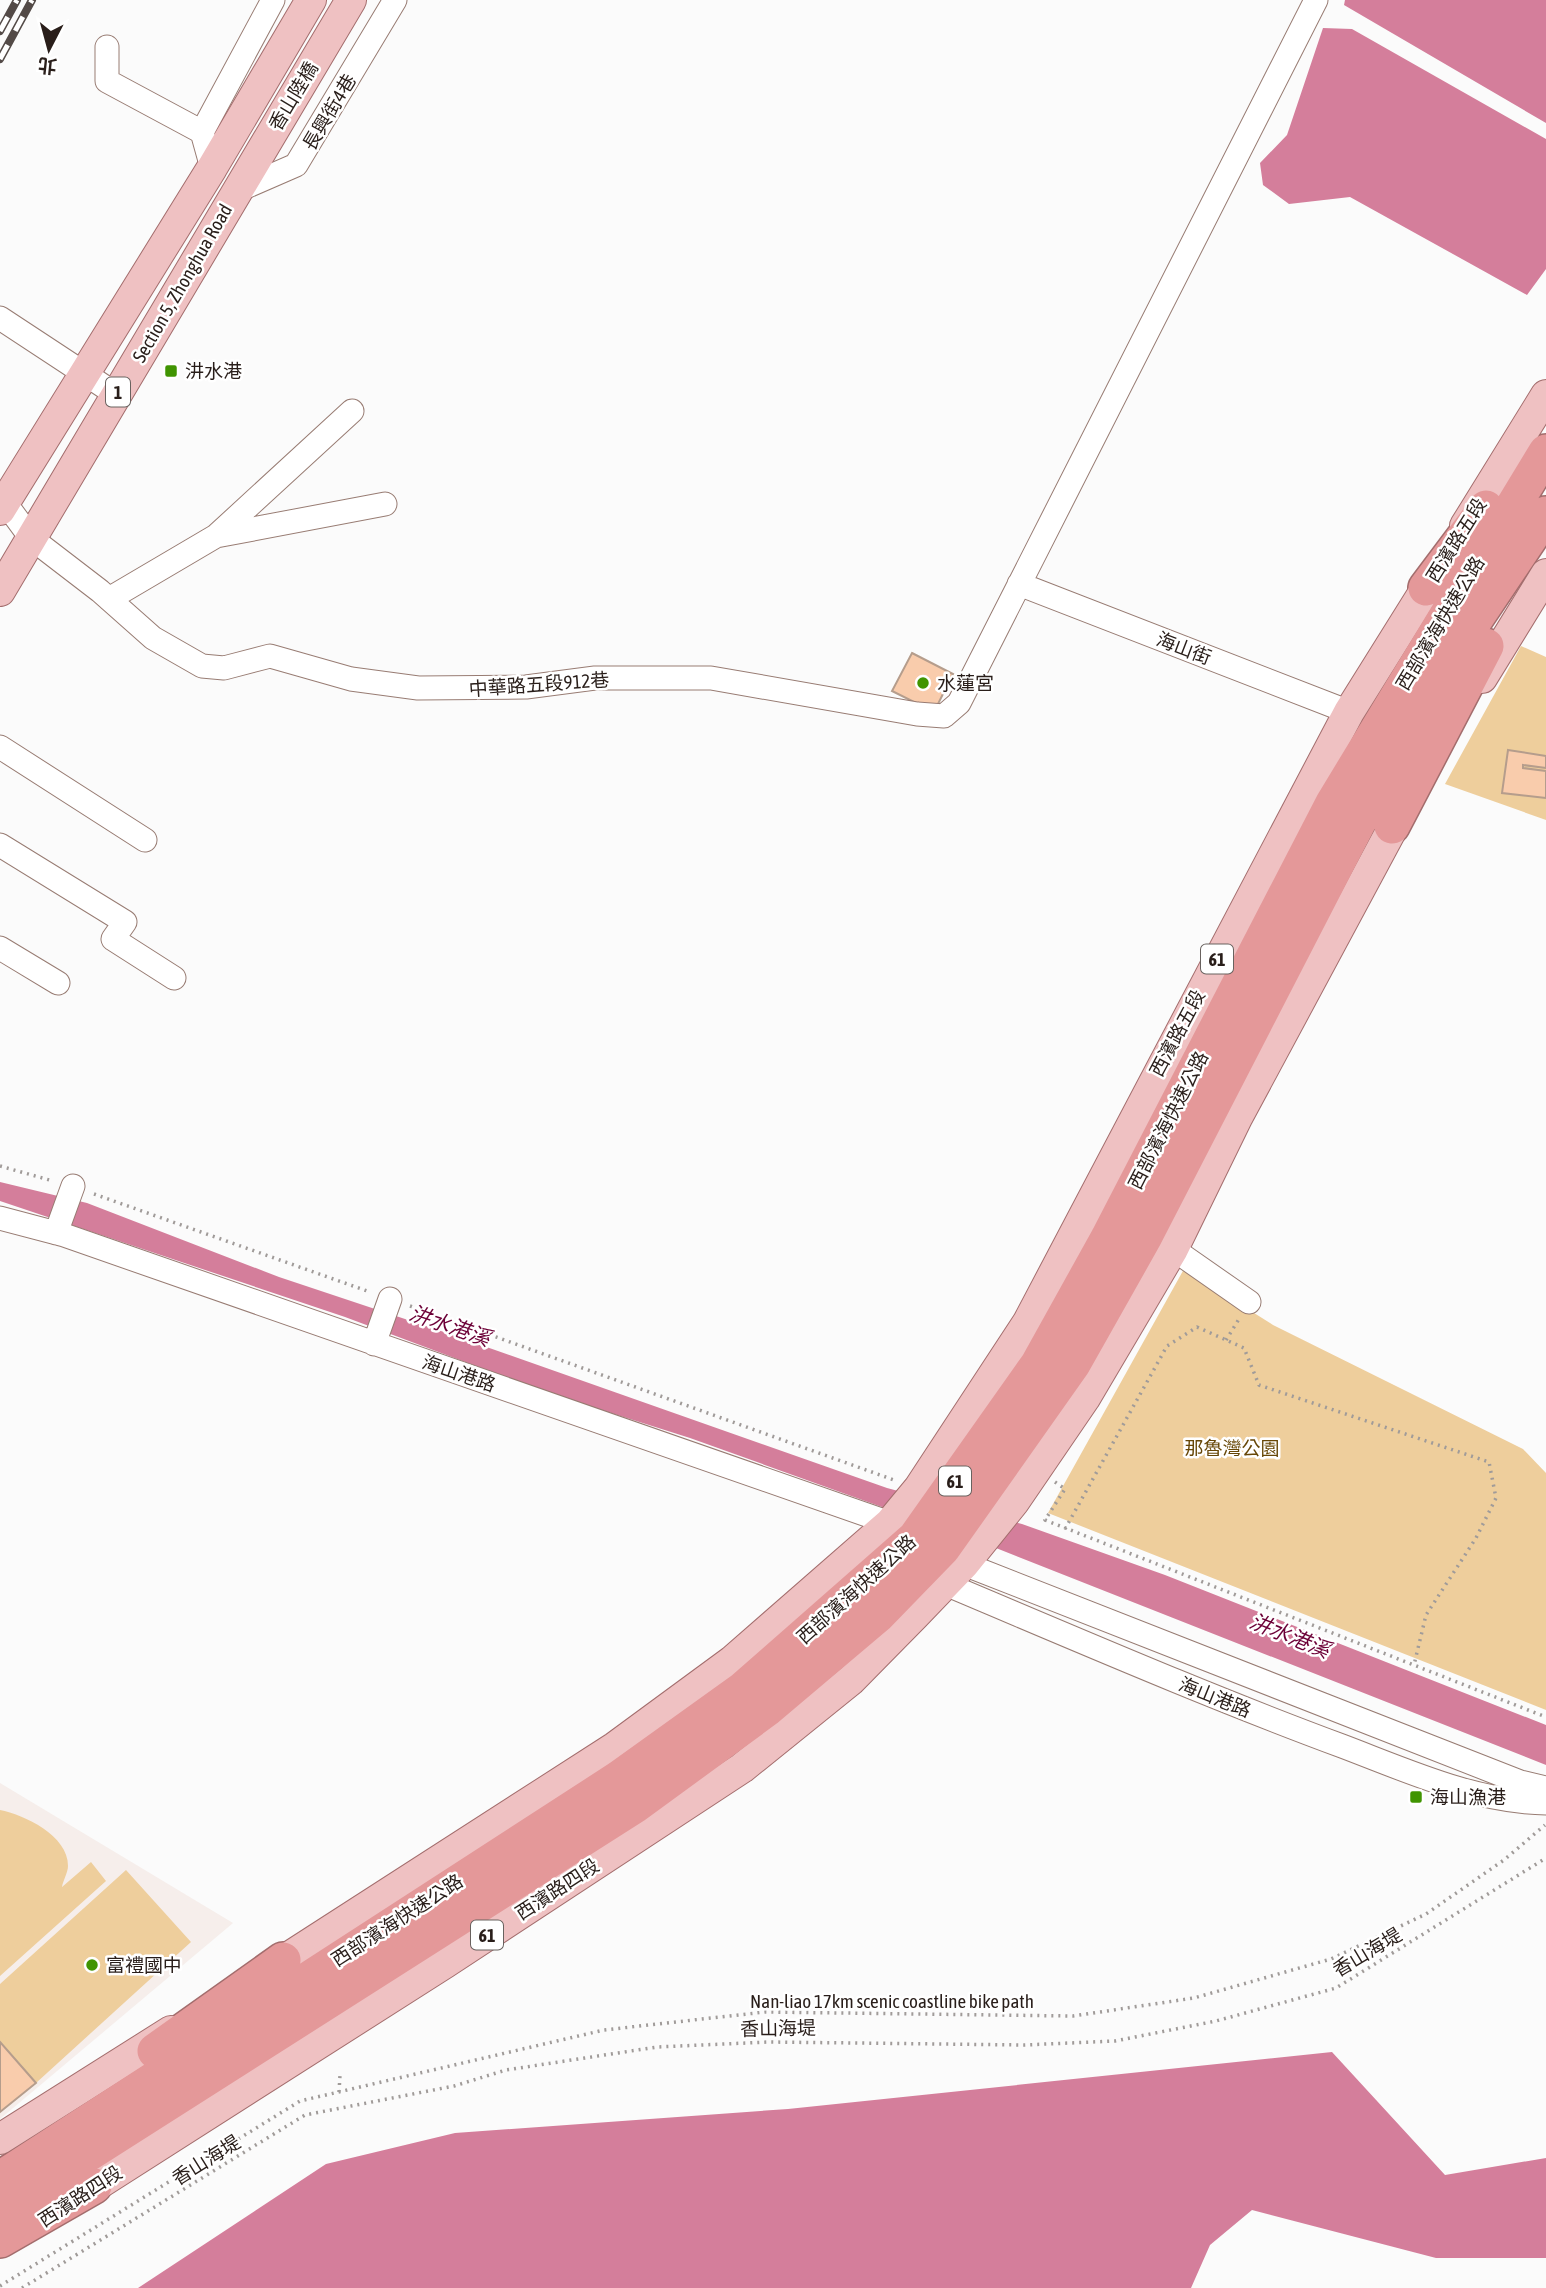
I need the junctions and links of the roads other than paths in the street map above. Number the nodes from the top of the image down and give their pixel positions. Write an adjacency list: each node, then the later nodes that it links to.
1 (273, 0): 7 (street)
2 (311, 0): 8 (main road, 香山陸橋 / 1)
3 (351, 0): 9 (main road, 香山陸橋 / 1)
4 (395, 0): 9 (street, 長興街4巷)
5 (1316, 0): 24 (street)
6 (107, 47): 7 (street)
7 (202, 132): 8 (street)
8 (212, 168): 11 (main road, Section 5, Zhonghua Road / 1)
9 (234, 192): 12 (main road, Section 5, Zhonghua Road / 1)
10 (0, 318): 11 (street)
11 (84, 375): 12 (street); 17 (main road, Section 5, Zhonghua Road / 1)
12 (117, 395): 22 (main road, Section 5, Zhonghua Road / 1)
13 (1546, 396): 25 (main road, 西濱路五段 / 61)
14 (352, 411): 21 (street)
15 (1546, 427): 25 (highway)
16 (1546, 452): 43 (highway, 西部濱海快速公路 / 61)
17 (2, 502): 22 (street, 中華路五段912巷)
18 (385, 504): 21 (street)
19 (1546, 514): 43 (highway, 西部濱海快速公路 / 61)
20 (1546, 529): 30 (highway)
21 (216, 536): 27 (street)
22 (31, 538): 26 (main road, Section 5, Zhonghua Road / 1); 27 (street, 中華路五段912巷)
23 (1546, 574): 30 (main road, 61)
24 (1019, 583): 27 (street, 中華路五段912巷); 28 (street, 海山街)
25 (1426, 588): 28 (main road, 西濱路五段 / 61)
26 (0, 591)
27 (109, 599)
28 (1349, 712): 43 (main road, 西濱路五段 / 61)
29 (0, 747): 31 (street)
30 (1392, 826): 39 (main road, 61)
31 (145, 840)
32 (0, 845): 34 (street)
33 (0, 948): 35 (street)
34 (174, 978)
35 (58, 983)
36 (73, 1186): 38 (street)
37 (0, 1218): 38 (street, 海山港路)
38 (56, 1233): 42 (street, 海山港路)
39 (1173, 1249): 41 (street); 43 (main road, 61)
40 (390, 1298): 42 (street)
41 (1249, 1302)
42 (374, 1343): 43 (street, 海山港路)
43 (930, 1554): 44 (street, 海山港路); 45 (street, 海山港路); 48 (main road, 61); 51 (highway, 西部濱海快速公路 / 61); 52 (main road, 西濱路四段 / 61); 53 (highway, 西部濱海快速公路 / 61)
44 (1239, 1674): 45 (street); 46 (street, 海山港路)
45 (1224, 1702): 47 (street, 海山港路)
46 (1546, 1788)
47 (1546, 1803)
48 (283, 1960): 49 (main road, 61); 50 (highway)
49 (0, 2139)
50 (0, 2160)
51 (0, 2179)
52 (94, 2186): 54 (highway); 55 (main road, 西濱路四段 / 61)
53 (0, 2210)
54 (0, 2240)
55 (0, 2248)

